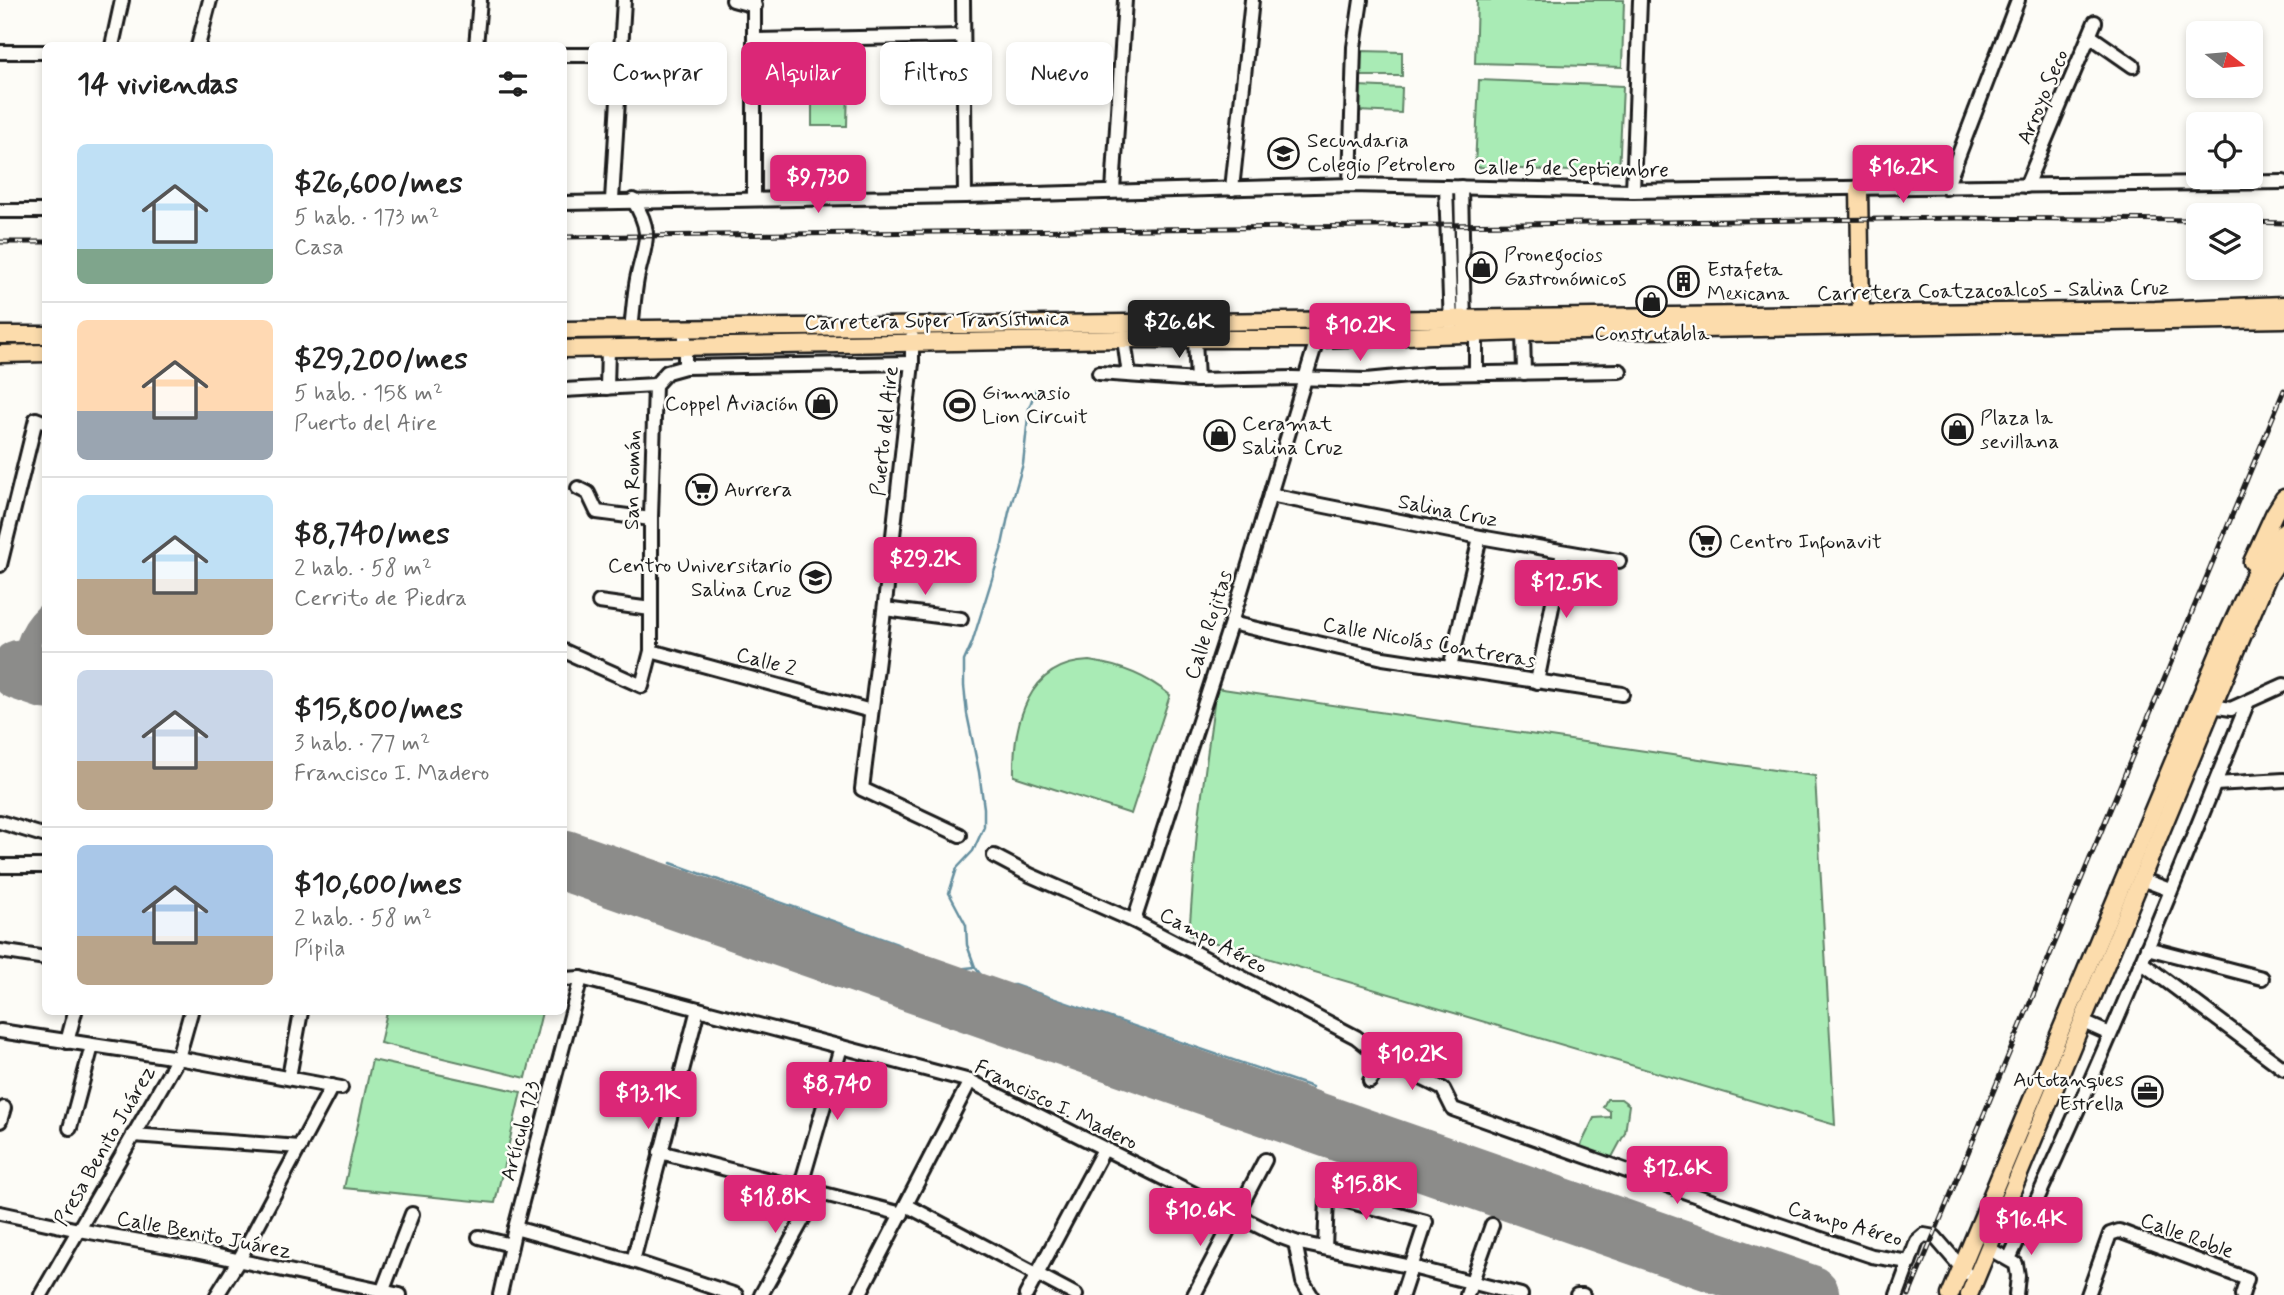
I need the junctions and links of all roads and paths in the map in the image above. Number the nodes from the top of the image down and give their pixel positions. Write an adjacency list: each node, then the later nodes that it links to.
1 (122, 0): 17 (street)
2 (210, 0): 18 (street)
3 (480, 0): 19 (street)
4 (624, 0): 20 (street)
5 (733, 0): 12 (street)
6 (963, 0): 14 (street)
7 (1125, 0): 35 (street)
8 (1252, 0): 34 (street)
9 (1361, 0): 28 (street)
10 (1640, 0): 36 (street)
11 (2018, 0): 33 (street)
12 (754, 3): 16 (street)
13 (2095, 22): 15 (street, Arroyo Seco)
14 (963, 36): 16 (street); 37 (street)
15 (2090, 36): 25 (street); 29 (street, Arroyo Seco)
16 (755, 40): 38 (street)
17 (113, 42)
18 (199, 42)
19 (476, 42)
20 (621, 42)
21 (0, 52): 22 (street)
22 (42, 52)
23 (567, 55): 24 (street)
24 (588, 55)
25 (2133, 66)
26 (618, 105): 39 (street)
27 (2284, 182): 29 (street, Calle 5 de Septiembre)
28 (1350, 185): 30 (street, Calle 5 de Septiembre); 34 (street, Calle 5 de Septiembre)
29 (2026, 186): 33 (street, Calle 5 de Septiembre)
30 (1447, 187): 31 (street, Calle 5 de Septiembre); 48 (street)
31 (1461, 187): 36 (street, Calle 5 de Septiembre); 48 (street)
32 (1859, 188): 33 (street, Calle 5 de Septiembre); 36 (street, Calle 5 de Septiembre); 45 (main road)
33 (1946, 188)
34 (1232, 189): 35 (street, Calle 5 de Septiembre)
35 (1113, 191): 37 (street, Calle 5 de Septiembre)
36 (1633, 191)
37 (965, 196): 38 (street, Calle 5 de Septiembre)
38 (754, 199): 40 (street, Calle 5 de Septiembre)
39 (612, 200): 40 (street, Calle 5 de Septiembre); 41 (street, Calle 5 de Septiembre)
40 (633, 200): 47 (street)
41 (567, 203)
42 (0, 211): 43 (street)
43 (42, 211)
44 (2284, 316): 45 (main road, Carretera Super Transístmica)
45 (1859, 321): 48 (main road, Carretera Coatzacoalcos - Salina Cruz); 50 (main road, Carretera Super Transístmica)
46 (685, 328): 47 (main road, Carretera Super Transístmica); 51 (main road, Carretera Super Transístmica); 57 (street)
47 (631, 329): 49 (main road, Carretera Super Transístmica)
48 (1461, 329): 50 (main road, Carretera Super Transístmica); 51 (main road, Carretera Super Transístmica); 55 (main road, Carretera Super Transístmica); 66 (street)
49 (567, 330)
50 (1523, 332): 67 (street)
51 (912, 334): 54 (main road, Carretera Super Transístmica); 57 (main road, Carretera Super Transístmica); 62 (street, Puerto del Aire)
52 (0, 335): 53 (main road)
53 (42, 335)
54 (1124, 338): 56 (main road, Carretera Super Transístmica); 68 (street)
55 (1317, 339): 56 (main road, Carretera Super Transístmica); 69 (street, Calle Rojitas)
56 (1195, 340): 70 (street)
57 (685, 347): 59 (main road, Carretera Super Transístmica); 63 (street)
58 (567, 349): 59 (main road, Carretera Super Transístmica)
59 (608, 349): 72 (street)
60 (42, 353): 61 (main road)
61 (0, 354)
62 (912, 363): 63 (street); 88 (street, Puerto del Aire)
63 (685, 367): 71 (street)
64 (1620, 371): 67 (street)
65 (1099, 373): 68 (street)
66 (1476, 373): 67 (street); 69 (street)
67 (1524, 373)
68 (1129, 375): 70 (street)
69 (1304, 378): 70 (street); 76 (street, Calle Rojitas)
70 (1197, 380)
71 (654, 385): 72 (street); 78 (street, San Román)
72 (607, 388): 73 (street)
73 (567, 390)
74 (42, 421): 79 (street)
75 (578, 488): 78 (street)
76 (1270, 495): 81 (street, Salina Cruz); 90 (street, Calle Rojitas)
77 (2284, 498): 91 (main road)
78 (651, 519): 87 (street, San Román)
79 (5, 523): 85 (street)
80 (2284, 531): 91 (main road)
81 (1480, 537): 82 (street, Salina Cruz); 94 (street)
82 (1563, 552): 84 (street, Salina Cruz); 95 (street)
83 (2284, 552): 99 (main road)
84 (1619, 561)
85 (0, 565)
86 (599, 602): 87 (street)
87 (651, 609): 92 (street, San Román)
88 (885, 609): 89 (street); 100 (street, Puerto del Aire)
89 (961, 619)
90 (1231, 623): 94 (street, Calle Nicolás Contreras); 111 (street, Calle Rojitas)
91 (2221, 648): 99 (main road)
92 (652, 651): 93 (street, San Román); 100 (street, Calle 2)
93 (567, 652)
94 (1450, 668): 95 (street, Calle Nicolás Contreras)
95 (1537, 682): 97 (street, Calle Nicolás Contreras)
96 (2284, 685): 98 (street)
97 (1622, 694)
98 (2247, 704): 99 (street); 102 (street)
99 (2205, 705): 109 (main road); 160 (main road)
100 (871, 711): 105 (street, Puerto del Aire)
101 (2284, 780): 102 (street)
102 (2215, 784): 110 (street)
103 (0, 822): 104 (street)
104 (42, 835)
105 (960, 835)
106 (994, 856): 111 (street, Campo Aéreo)
107 (0, 866): 108 (street)
108 (42, 866)
109 (2141, 879): 110 (street); 123 (main road)
110 (2170, 890): 112 (street)
111 (1134, 921): 130 (street, Campo Aéreo)
112 (2147, 948): 115 (street); 117 (street)
113 (0, 951): 114 (street)
114 (42, 957)
115 (2141, 962): 125 (street); 131 (street)
116 (581, 978): 118 (street, Francisco I. Madero); 119 (street, Francisco I. Madero); 148 (street, Artículo 123)
117 (2262, 978)
118 (567, 979)
119 (698, 1009): 128 (street, Francisco I. Madero); 139 (street)
120 (74, 1015): 126 (street)
121 (190, 1015): 129 (street, Presa Benito Juárez)
122 (300, 1015): 132 (street)
123 (2083, 1021): 125 (street); 154 (main road)
124 (0, 1031): 126 (street)
125 (2110, 1034): 155 (street)
126 (67, 1042): 127 (street)
127 (92, 1046): 129 (street); 135 (street)
128 (841, 1047): 133 (street, Francisco I. Madero); 141 (street)
129 (178, 1058): 132 (street); 136 (street, Presa Benito Juárez)
130 (1385, 1060): 134 (street); 158 (street, Campo Aéreo)
131 (2283, 1067)
132 (289, 1077): 137 (street)
133 (970, 1081): 138 (street, Francisco I. Madero); 143 (street)
134 (1370, 1081)
135 (70, 1128)
136 (133, 1135): 137 (street); 149 (street, Presa Benito Juárez)
137 (300, 1147): 156 (street)
138 (1104, 1149): 146 (street, Francisco I. Madero); 161 (street)
139 (660, 1152): 141 (street); 157 (street)
140 (1265, 1160): 146 (street)
141 (800, 1188): 142 (street)
142 (818, 1192): 143 (street); 170 (street)
143 (904, 1210): 161 (street); 171 (street)
144 (0, 1213): 149 (street, Calle Benito Juárez)
145 (412, 1214): 164 (street)
146 (1235, 1216): 151 (street, Francisco I. Madero); 174 (street)
147 (1492, 1225): 162 (street)
148 (515, 1228): 152 (street, Artículo 123); 157 (street)
149 (79, 1230): 156 (street, Calle Benito Juárez); 165 (street, Presa Benito Juárez)
150 (479, 1237): 152 (street)
151 (1295, 1242): 153 (street, Francisco I. Madero); 175 (street)
152 (511, 1245): 168 (street, Artículo 123)
153 (1325, 1248): 159 (street, Francisco I. Madero); 159 (street)
154 (1988, 1248): 155 (street); 163 (main road)
155 (2009, 1259): 180 (street)
156 (239, 1260): 164 (street, Calle Benito Juárez); 166 (street)
157 (633, 1261): 169 (street)
158 (1909, 1262): 160 (street); 178 (street)
159 (1412, 1267): 162 (street, Francisco I. Madero); 176 (street)
160 (1961, 1268): 163 (street); 179 (main road)
161 (1037, 1275): 172 (street); 173 (street)
162 (1469, 1289): 177 (street, Francisco I. Madero)
163 (1972, 1289)
164 (381, 1293): 167 (street, Calle Benito Juárez)
165 (41, 1295)
166 (217, 1295)
167 (400, 1295)
168 (500, 1295)
169 (736, 1295)
170 (761, 1295)
171 (859, 1295)
172 (1026, 1295)
173 (1076, 1295)
174 (1194, 1295)
175 (1311, 1295)
176 (1402, 1295)
177 (1521, 1295)
178 (1896, 1295)
179 (1950, 1295)
180 (2016, 1295)
181 (2088, 1295): 182 (street, Calle Roble)
182 (2242, 1295)

